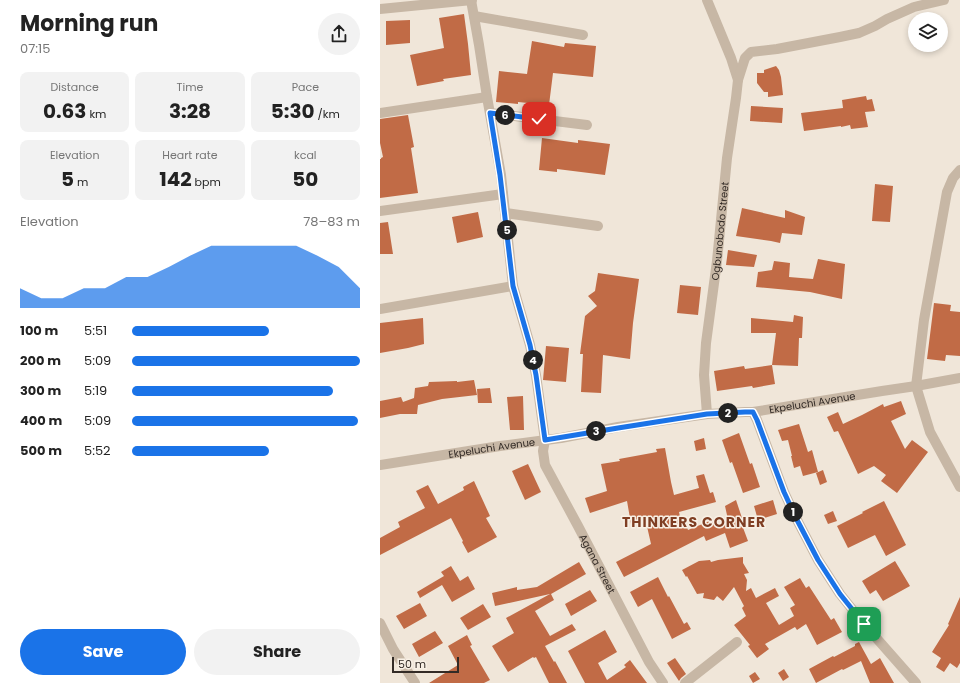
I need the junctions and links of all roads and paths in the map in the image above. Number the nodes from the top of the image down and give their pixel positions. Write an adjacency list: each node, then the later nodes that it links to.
1 (471, 0): 4 (street); 5 (street)
2 (707, 0): 7 (street)
3 (944, 0): 7 (street, Ogbunobodo Street)
4 (380, 9)
5 (474, 16): 6 (street); 8 (street)
6 (583, 35)
7 (738, 80): 22 (street, Ogbunobodo Street)
8 (487, 97): 9 (street); 10 (street)
9 (380, 113)
10 (490, 113): 11 (street); 13 (street)
11 (587, 125)
12 (960, 170): 20 (street)
13 (503, 194): 14 (street); 15 (street)
14 (380, 211)
15 (505, 213): 16 (street); 17 (street)
16 (598, 226)
17 (513, 286): 18 (street); 23 (street)
18 (380, 308)
19 (960, 378): 20 (street, Ekpeluchi Avenue)
20 (916, 386): 21 (street, Ekpeluchi Avenue); 25 (street)
21 (753, 412): 22 (street, Ekpeluchi Avenue); 31 (street)
22 (707, 414): 23 (street, Ekpeluchi Avenue)
23 (545, 440): 24 (street, Ekpeluchi Avenue); 29 (street, Agana Street)
24 (380, 465)
25 (960, 487)
26 (380, 623): 28 (street)
27 (737, 642): 30 (street)
28 (415, 683)
29 (663, 683)
30 (686, 683)
31 (916, 683)

